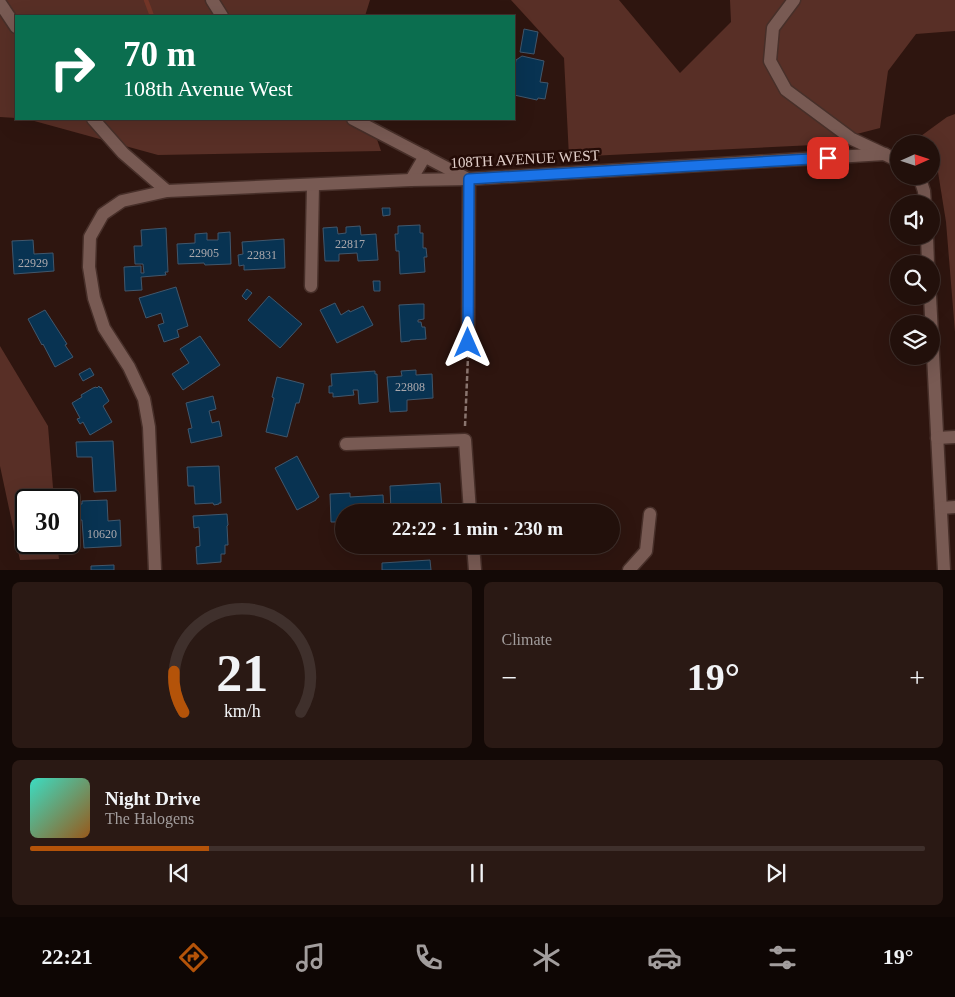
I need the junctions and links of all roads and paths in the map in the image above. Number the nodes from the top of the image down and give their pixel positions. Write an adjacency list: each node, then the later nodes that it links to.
1 (212, 0): 4 (street)
2 (794, 0): 8 (street)
3 (0, 3): 5 (street)
4 (221, 15)
5 (15, 26)
6 (94, 120): 14 (street)
7 (355, 120): 9 (street)
8 (885, 154): 10 (street); 11 (street, 108TH AVENUE WEST)
9 (425, 156): 11 (street); 12 (street)
10 (890, 156)
11 (469, 179): 12 (street, 108TH AVENUE WEST); 17 (street)
12 (410, 180): 13 (street, 108TH AVENUE WEST)
13 (313, 185): 14 (street, 108TH AVENUE WEST); 15 (street)
14 (167, 191): 27 (street, 108TH AVENUE WEST)
15 (311, 286)
16 (931, 305): 19 (street)
17 (468, 343): 20 (path)
18 (955, 437): 19 (street)
19 (938, 438): 24 (street)
20 (465, 440): 21 (street); 22 (street)
21 (346, 444)
22 (469, 504)
23 (955, 507): 24 (street)
24 (941, 508): 30 (street)
25 (650, 514): 29 (street)
26 (474, 554): 28 (street)
27 (155, 570)
28 (475, 570)
29 (629, 570)
30 (944, 570)

